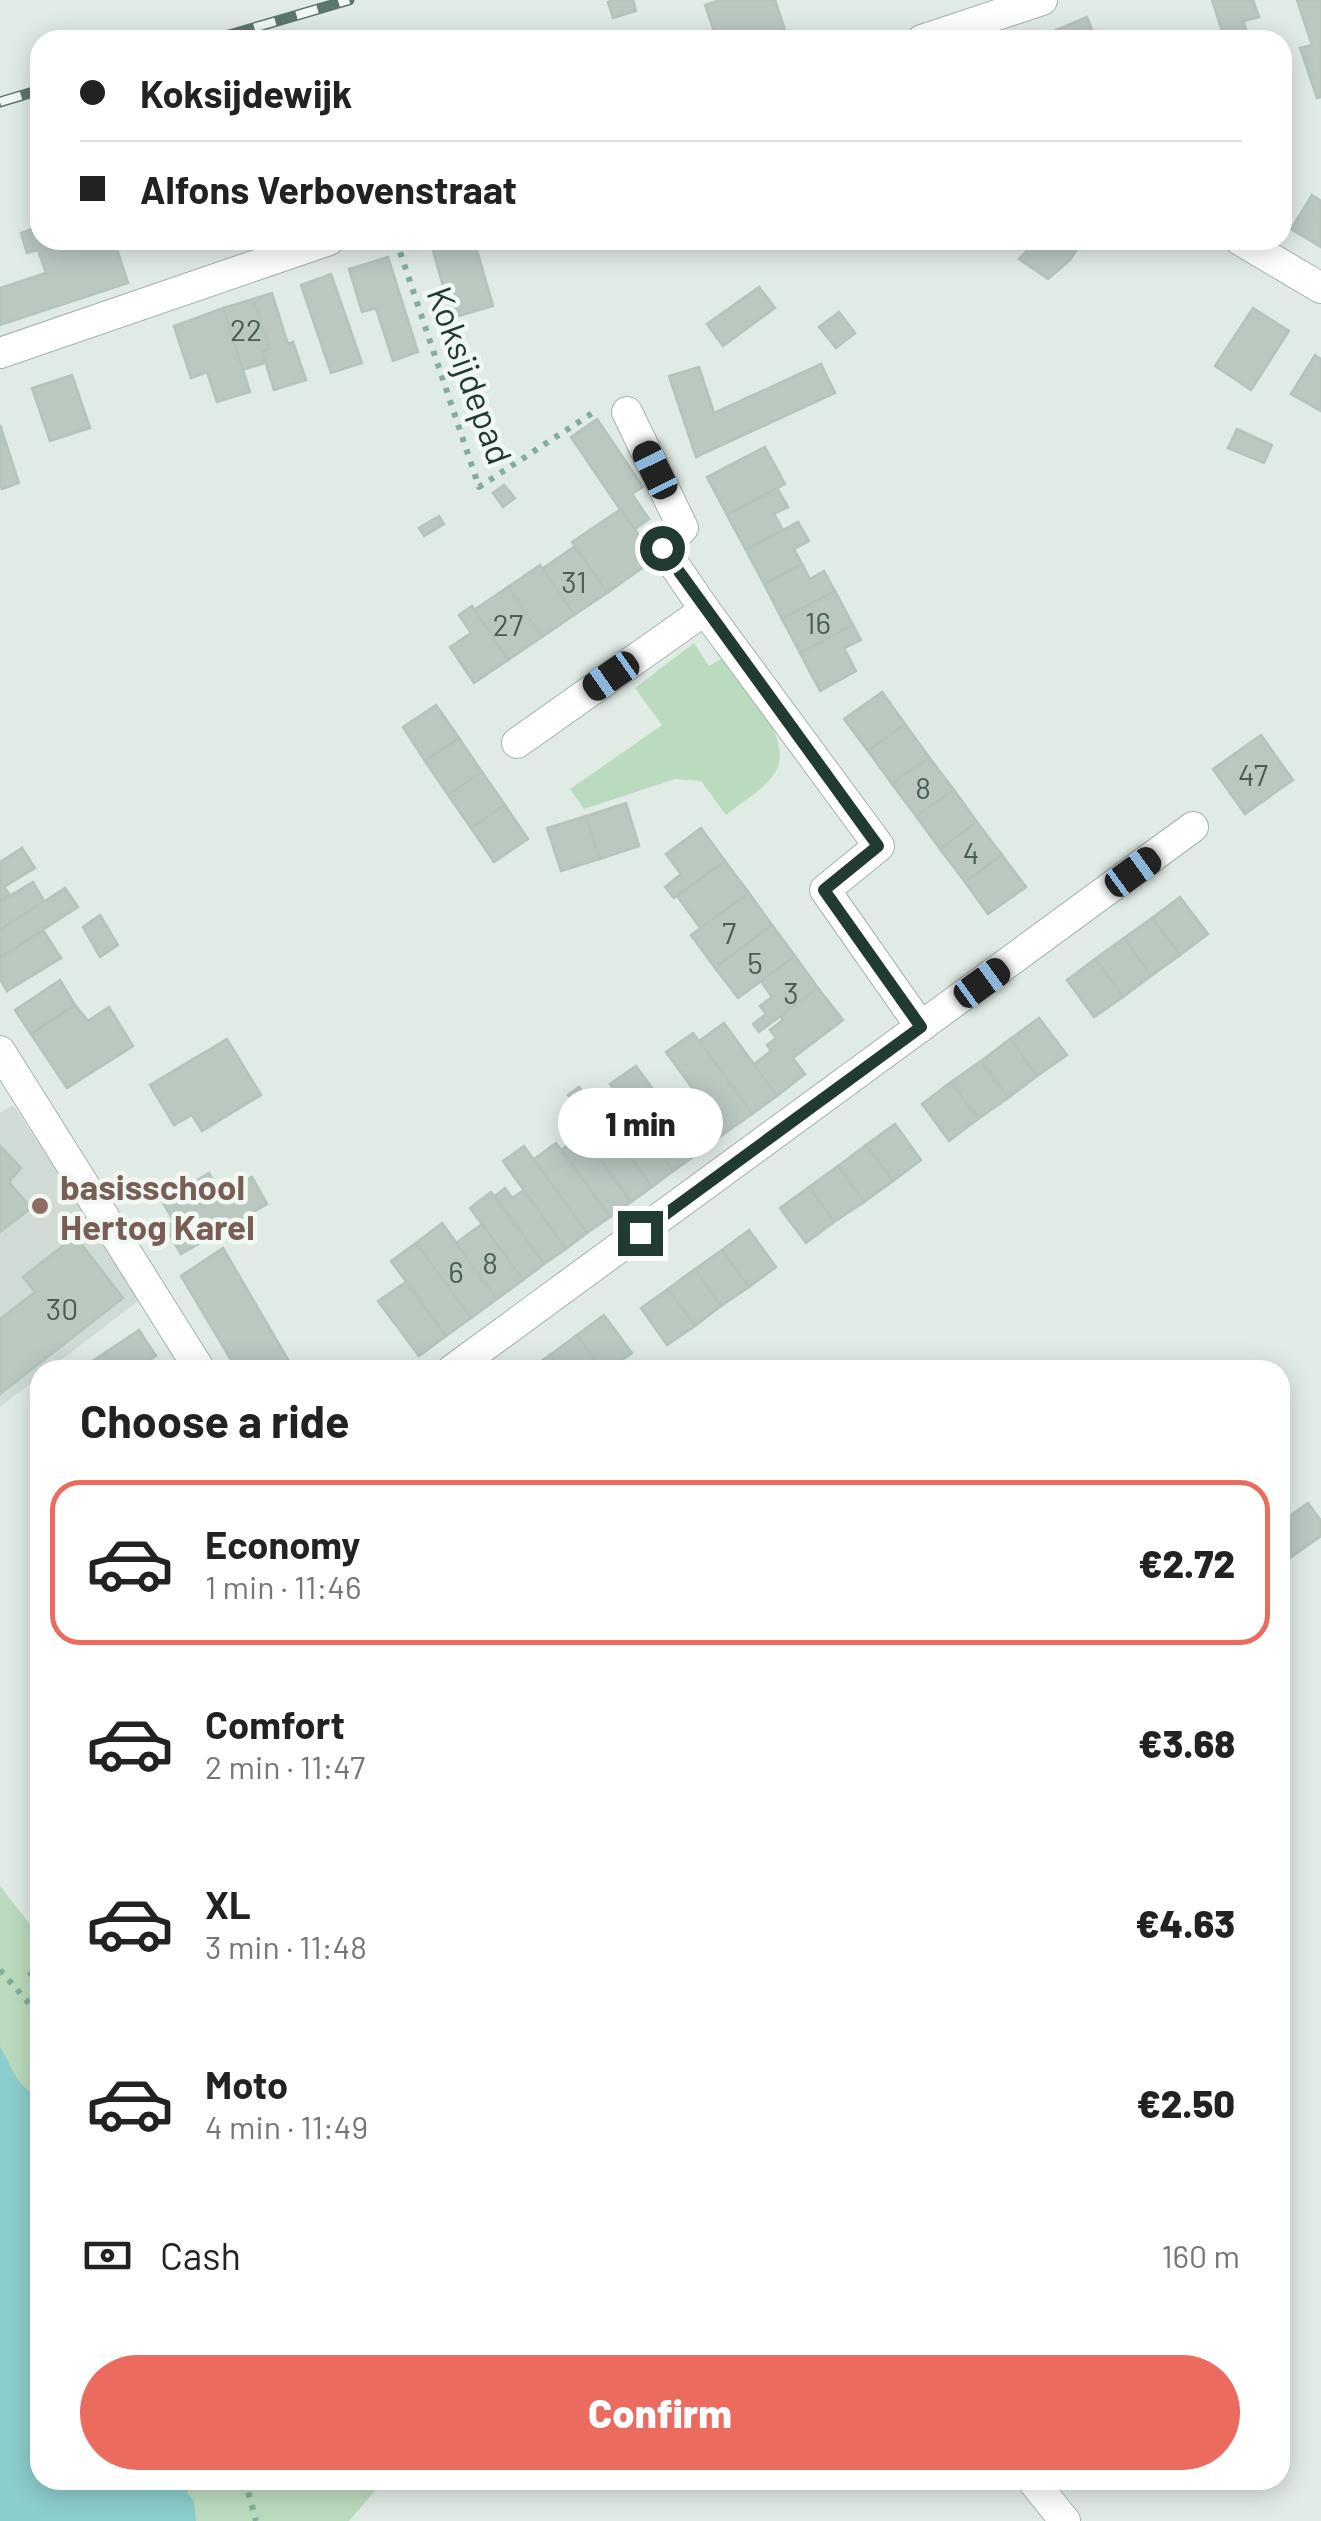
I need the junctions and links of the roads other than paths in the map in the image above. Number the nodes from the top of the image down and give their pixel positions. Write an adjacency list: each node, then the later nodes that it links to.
1 (1042, 0): 2 (street)
2 (952, 30)
3 (300, 250): 6 (street)
4 (1257, 250): 5 (street)
5 (1321, 288)
6 (0, 353)
7 (627, 412): 8 (street)
8 (705, 610): 9 (street); 11 (street)
9 (517, 743)
10 (1194, 828): 11 (street)
11 (921, 1027): 14 (street)
12 (0, 1051): 13 (street)
13 (194, 1360)
14 (466, 1360)
15 (1040, 2490): 16 (street)
16 (1065, 2521)

